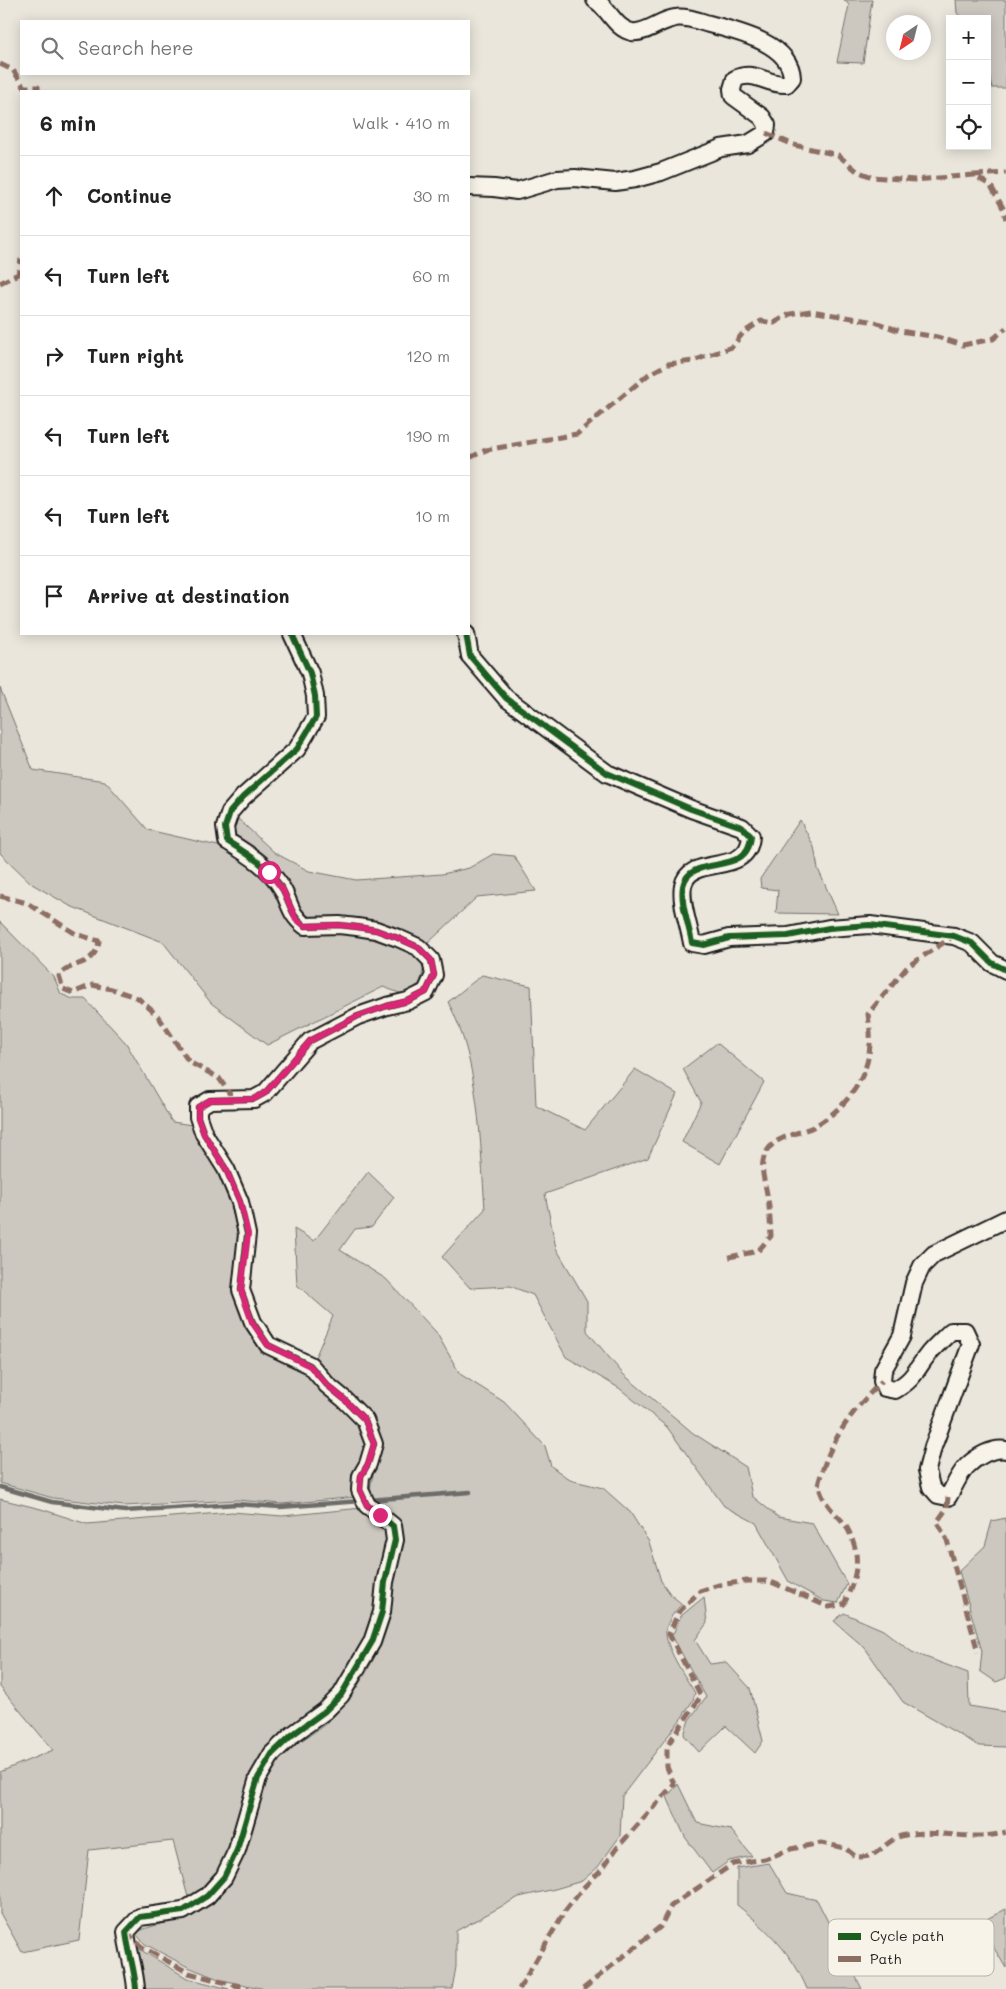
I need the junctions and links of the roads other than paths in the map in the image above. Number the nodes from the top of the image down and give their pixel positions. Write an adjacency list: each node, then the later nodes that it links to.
1 (594, 0): 2 (street)
2 (470, 187)
3 (292, 635): 8 (street)
4 (466, 635): 5 (street)
5 (1006, 970)
6 (1006, 1219): 7 (street)
7 (1006, 1450)
8 (136, 1989)

